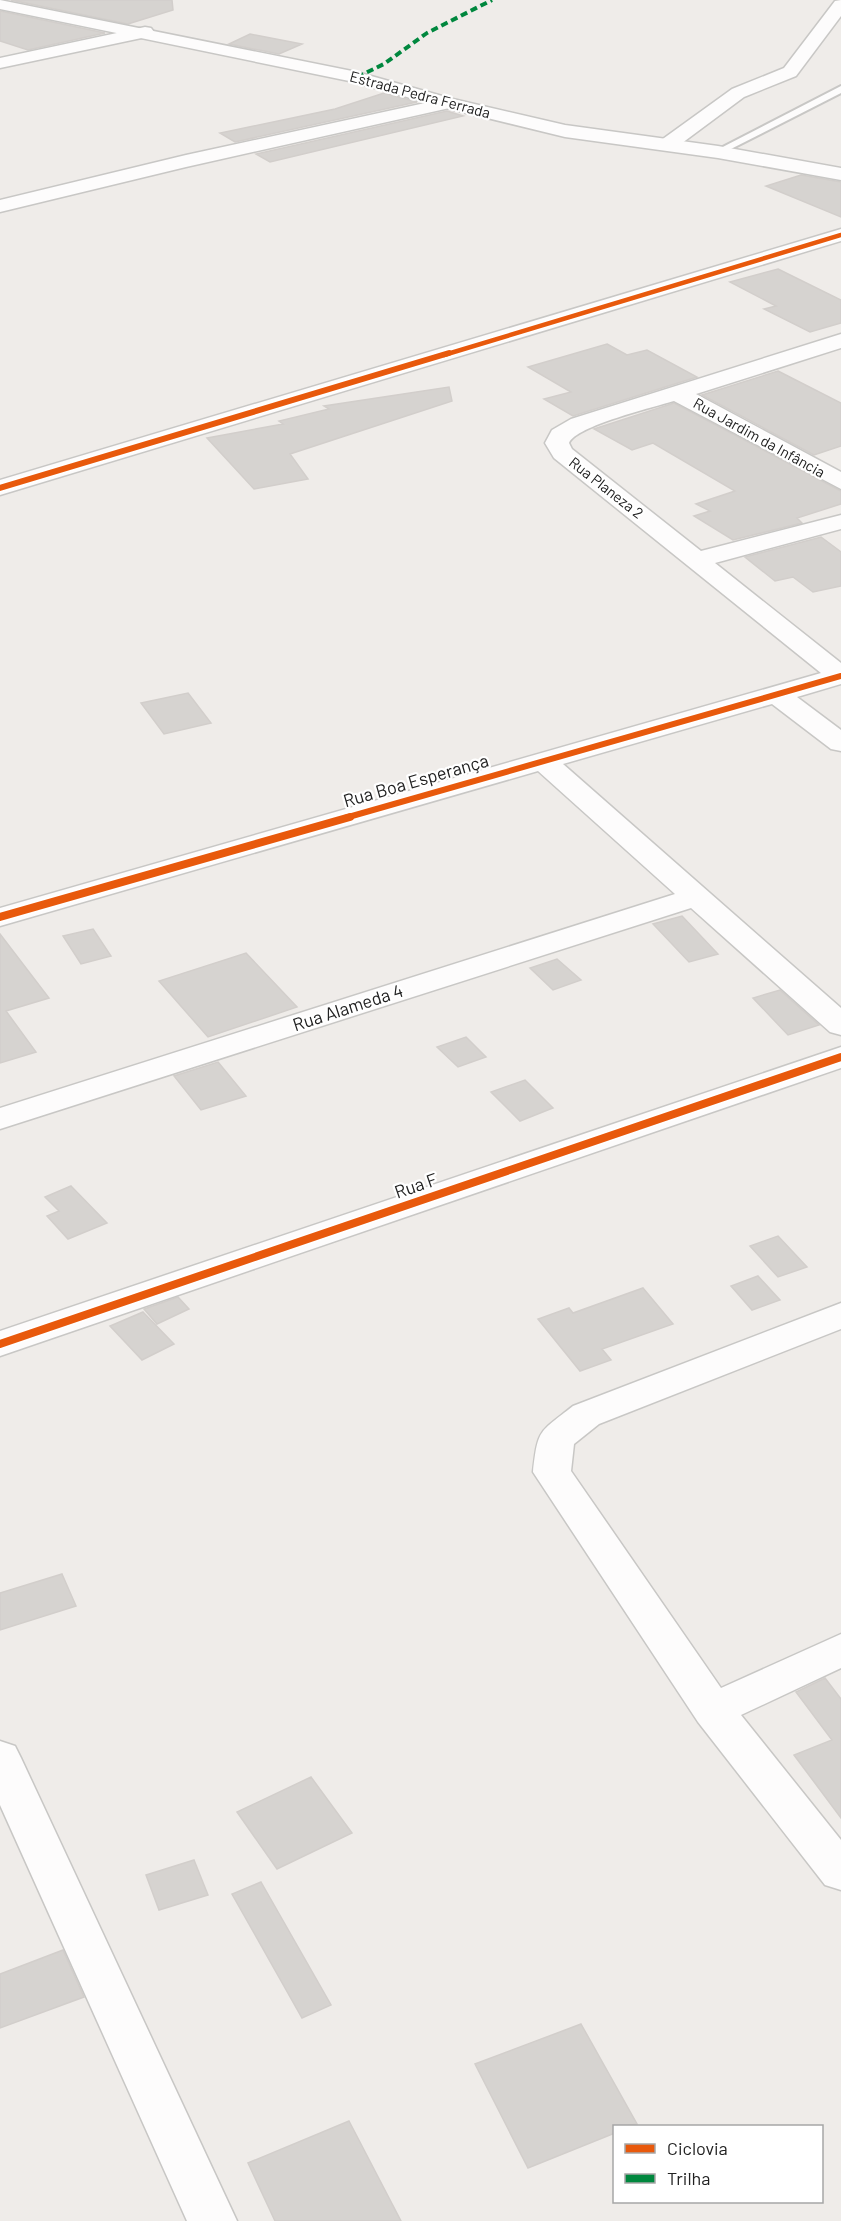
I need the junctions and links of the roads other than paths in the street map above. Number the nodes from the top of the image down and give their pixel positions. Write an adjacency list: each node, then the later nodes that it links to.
1 (0, 4): 3 (street, Estrada Pedra Ferrada)
2 (841, 5): 7 (street)
3 (145, 32): 4 (street); 6 (street, Estrada Pedra Ferrada)
4 (0, 63)
5 (841, 89): 8 (lane)
6 (448, 104): 7 (street, Estrada Pedra Ferrada); 10 (street)
7 (666, 146): 8 (street, Estrada Pedra Ferrada)
8 (718, 152): 9 (street, Estrada Pedra Ferrada)
9 (841, 174)
10 (0, 206)
11 (841, 234): 15 (street)
12 (841, 341): 13 (street, Rua Planeza 2)
13 (678, 394): 14 (street, Rua Jardim da Infância); 17 (street, Rua Planeza 2)
14 (841, 482)
15 (0, 488)
16 (841, 522): 17 (street)
17 (697, 560): 18 (street, Rua Planeza 2)
18 (841, 676): 19 (street, Rua Boa Esperança)
19 (778, 696): 20 (street); 21 (street, Rua Boa Esperança)
20 (841, 743)
21 (542, 760): 22 (street); 23 (street, Rua Boa Esperança)
22 (695, 897): 24 (street); 26 (street, Rua Alameda 4)
23 (0, 917)
24 (841, 1025)
25 (841, 1057): 28 (street, Rua F)
26 (0, 1119)
27 (841, 1315): 30 (street)
28 (0, 1344)
29 (841, 1650): 30 (street)
30 (713, 1710): 32 (street)
31 (0, 1758): 33 (street)
32 (841, 1872)
33 (212, 2221)

